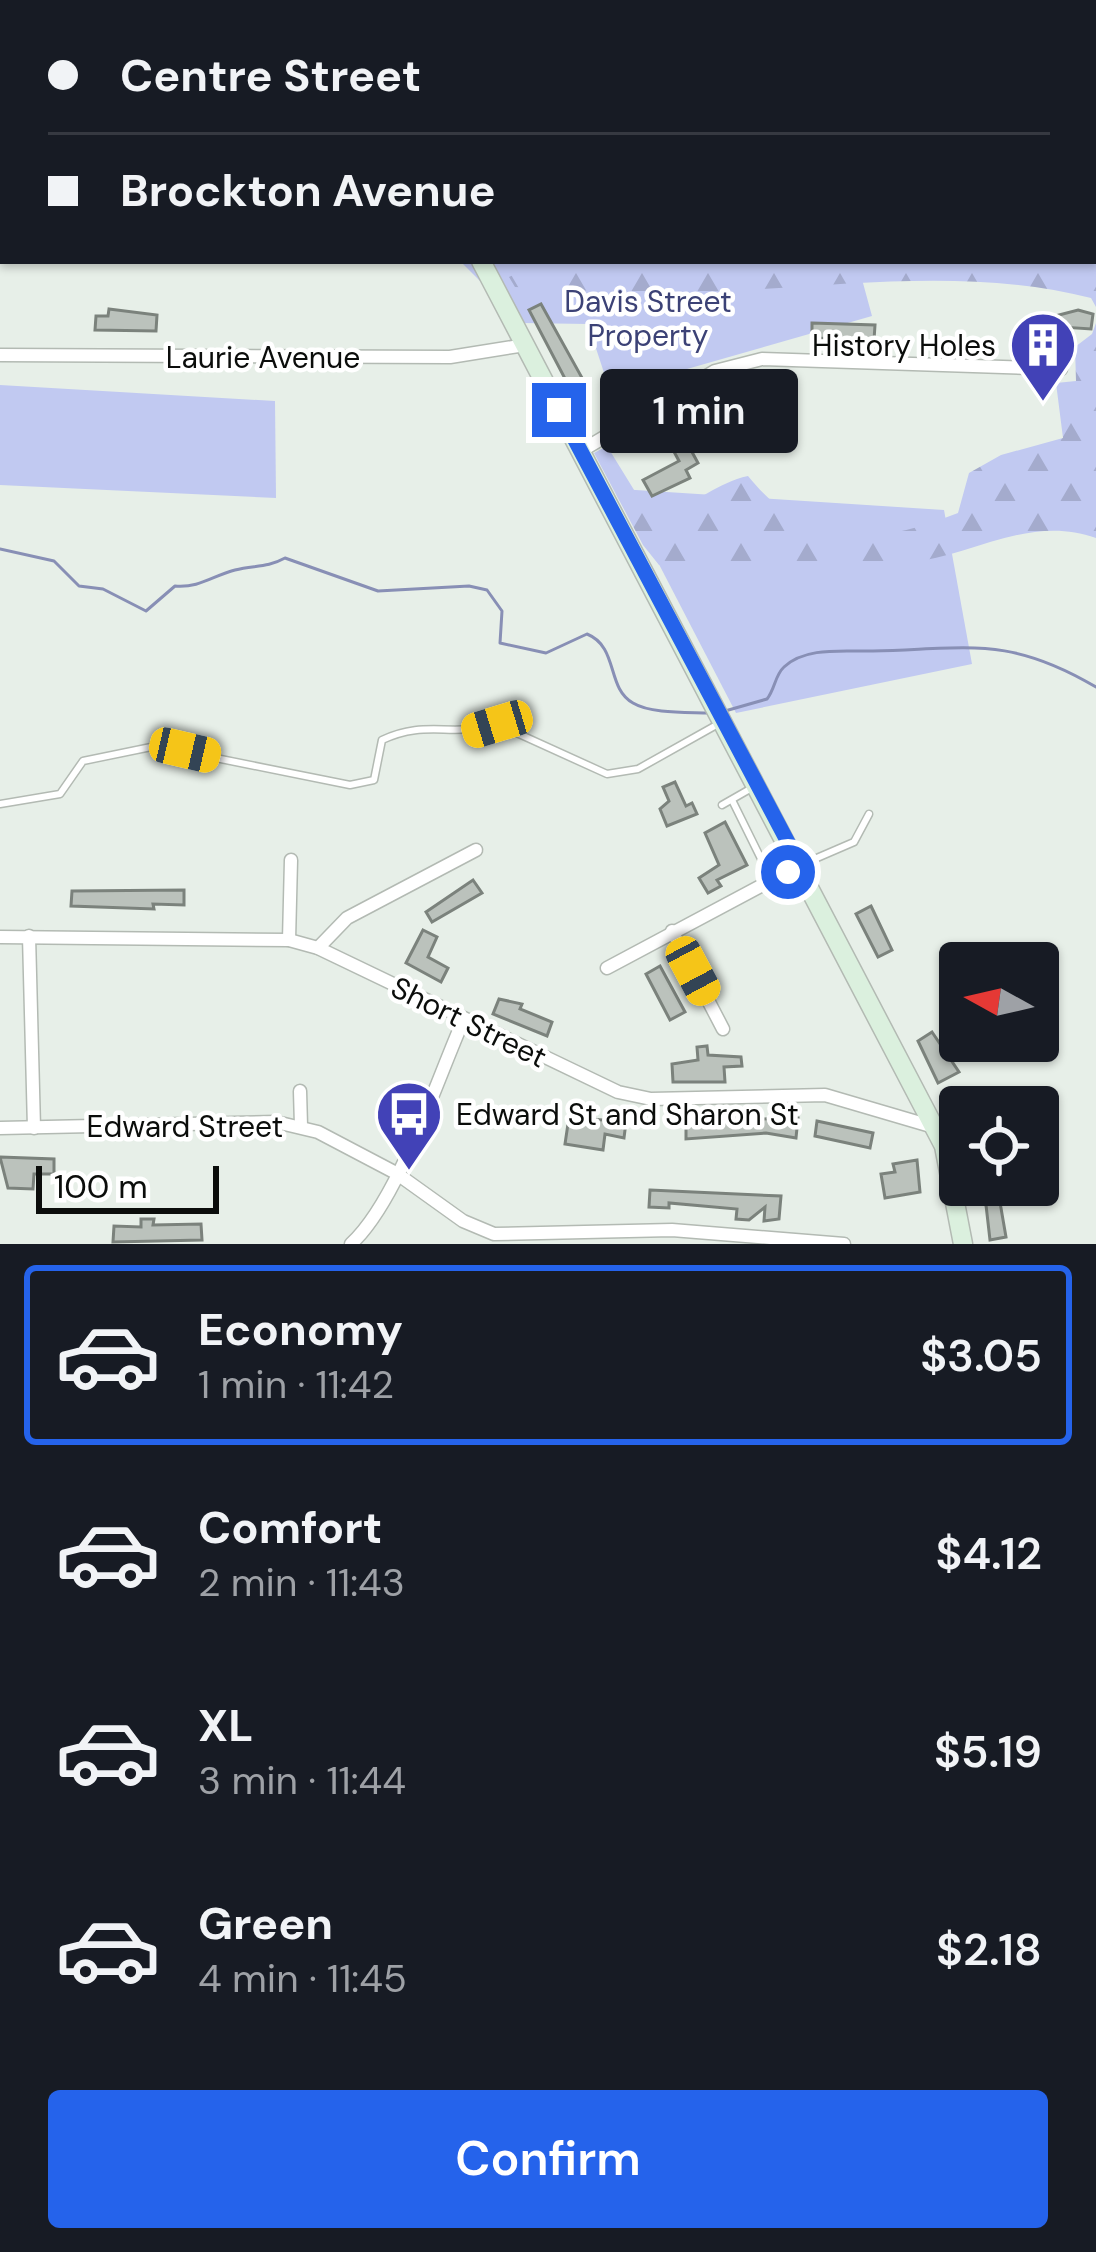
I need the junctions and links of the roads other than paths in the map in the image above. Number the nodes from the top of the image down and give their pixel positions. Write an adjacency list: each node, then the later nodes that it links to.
1 (483, 264): 2 (main road)
2 (525, 345): 3 (street, Laurie Avenue); 5 (main road)
3 (0, 355)
4 (1061, 369): 5 (street)
5 (581, 451): 6 (main road)
6 (720, 715): 7 (main road); 9 (lane)
7 (758, 785): 8 (lane); 14 (main road)
8 (732, 800): 10 (lane); 15 (lane)
9 (0, 804)
10 (722, 805)
11 (869, 814): 14 (lane)
12 (476, 850): 20 (street)
13 (291, 860): 19 (street)
14 (800, 865): 15 (street); 26 (main road)
15 (771, 880): 16 (street)
16 (672, 931): 21 (street); 23 (street)
17 (29, 936): 18 (street, Short Street); 19 (street, Short Street); 28 (street)
18 (0, 937)
19 (290, 940): 20 (street, Short Street)
20 (318, 948): 22 (street, Short Street)
21 (608, 968)
22 (463, 1021): 26 (street, Short Street); 30 (street)
23 (723, 1029)
24 (300, 1090): 25 (street)
25 (301, 1126): 28 (street, Edward Street); 30 (street, Edward Street)
26 (934, 1127): 29 (main road)
27 (0, 1128): 28 (street, Edward Street)
28 (34, 1128)
29 (939, 1132)
30 (396, 1173): 32 (street, Edward Street); 33 (street)
31 (959, 1206): 35 (main road)
32 (495, 1239): 34 (street, Edward Street)
33 (351, 1244)
34 (844, 1244)
35 (963, 1244)

